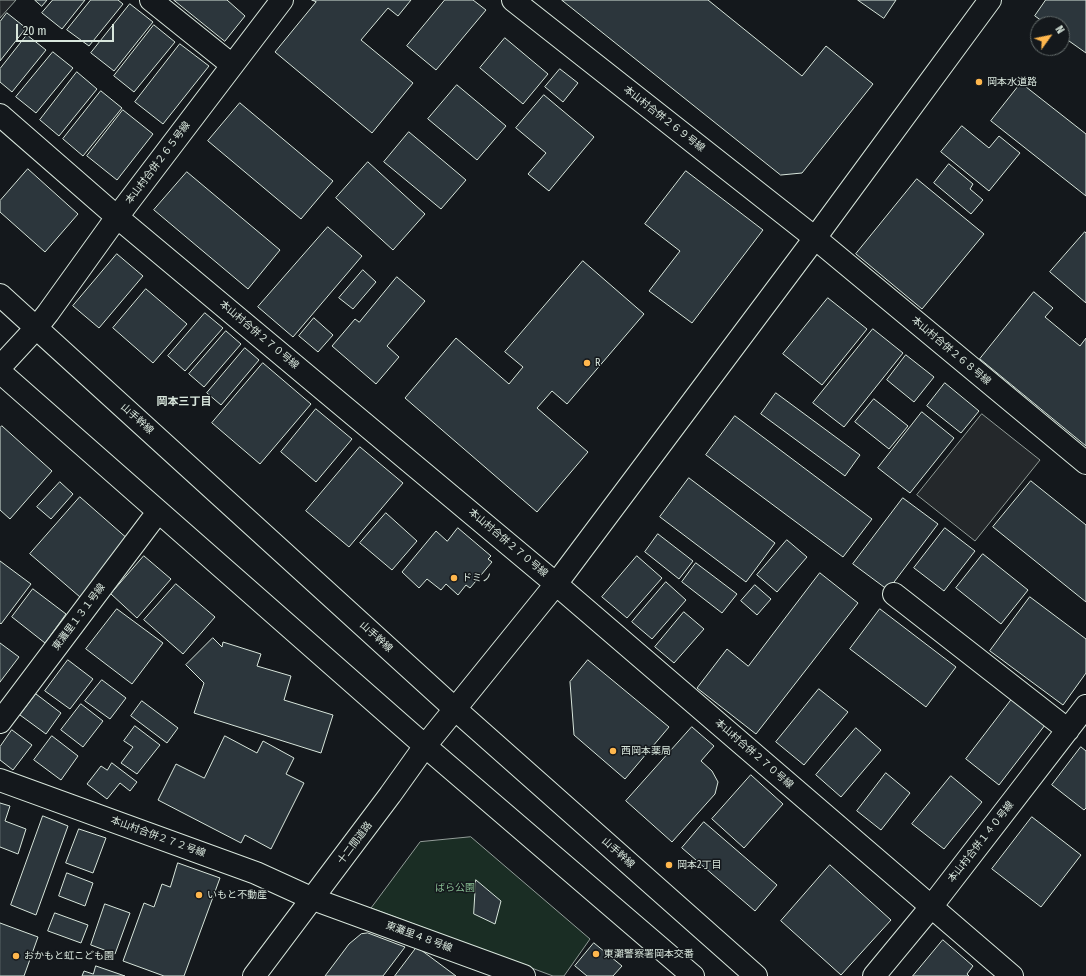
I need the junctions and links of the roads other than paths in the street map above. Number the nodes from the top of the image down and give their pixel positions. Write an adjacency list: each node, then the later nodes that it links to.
1 (151, 0): 5 (street)
2 (282, 0): 5 (street, 本山村合併２６５号線)
3 (514, 0): 8 (street, 本山村合併２６９号線)
4 (990, 0): 8 (street, 十二間道路)
5 (232, 65): 7 (street, 本山村合併２６５号線)
6 (0, 115): 7 (street, 本山村合併２７０号線)
7 (117, 217): 10 (street, 本山村合併２６５号線); 15 (street, 本山村合併２７０号線)
8 (815, 238): 13 (street, 本山村合併２６８号線); 15 (street, 十二間道路)
9 (0, 295): 10 (street, 山手幹線)
10 (37, 327): 11 (street, 本山村合併２６５号線); 18 (street, 山手幹線)
11 (0, 367)
12 (0, 372): 14 (street)
13 (1086, 463)
14 (158, 512): 19 (street, 東灘里１３１号線); 21 (street)
15 (556, 584): 18 (street, 十二間道路); 24 (street, 本山村合併２７０号線)
16 (894, 594): 20 (street)
17 (1086, 706): 20 (street, 本山村合併１４０号線)
18 (454, 709): 21 (street, 十二間道路); 28 (street, 山手幹線)
19 (0, 722)
20 (1068, 730): 24 (street, 本山村合併１４０号線)
21 (425, 746): 23 (street, 十二間道路); 27 (street)
22 (0, 780): 23 (street, 本山村合併２７２号線)
23 (314, 899): 25 (street, 十二間道路); 26 (street, 東灘里４８号線)
24 (932, 907): 29 (street, 本山村合併１４０号線); 30 (street, 本山村合併２７０号線)
25 (254, 976)
26 (524, 976)
27 (693, 976)
28 (756, 976)
29 (874, 976)
30 (1012, 976)

